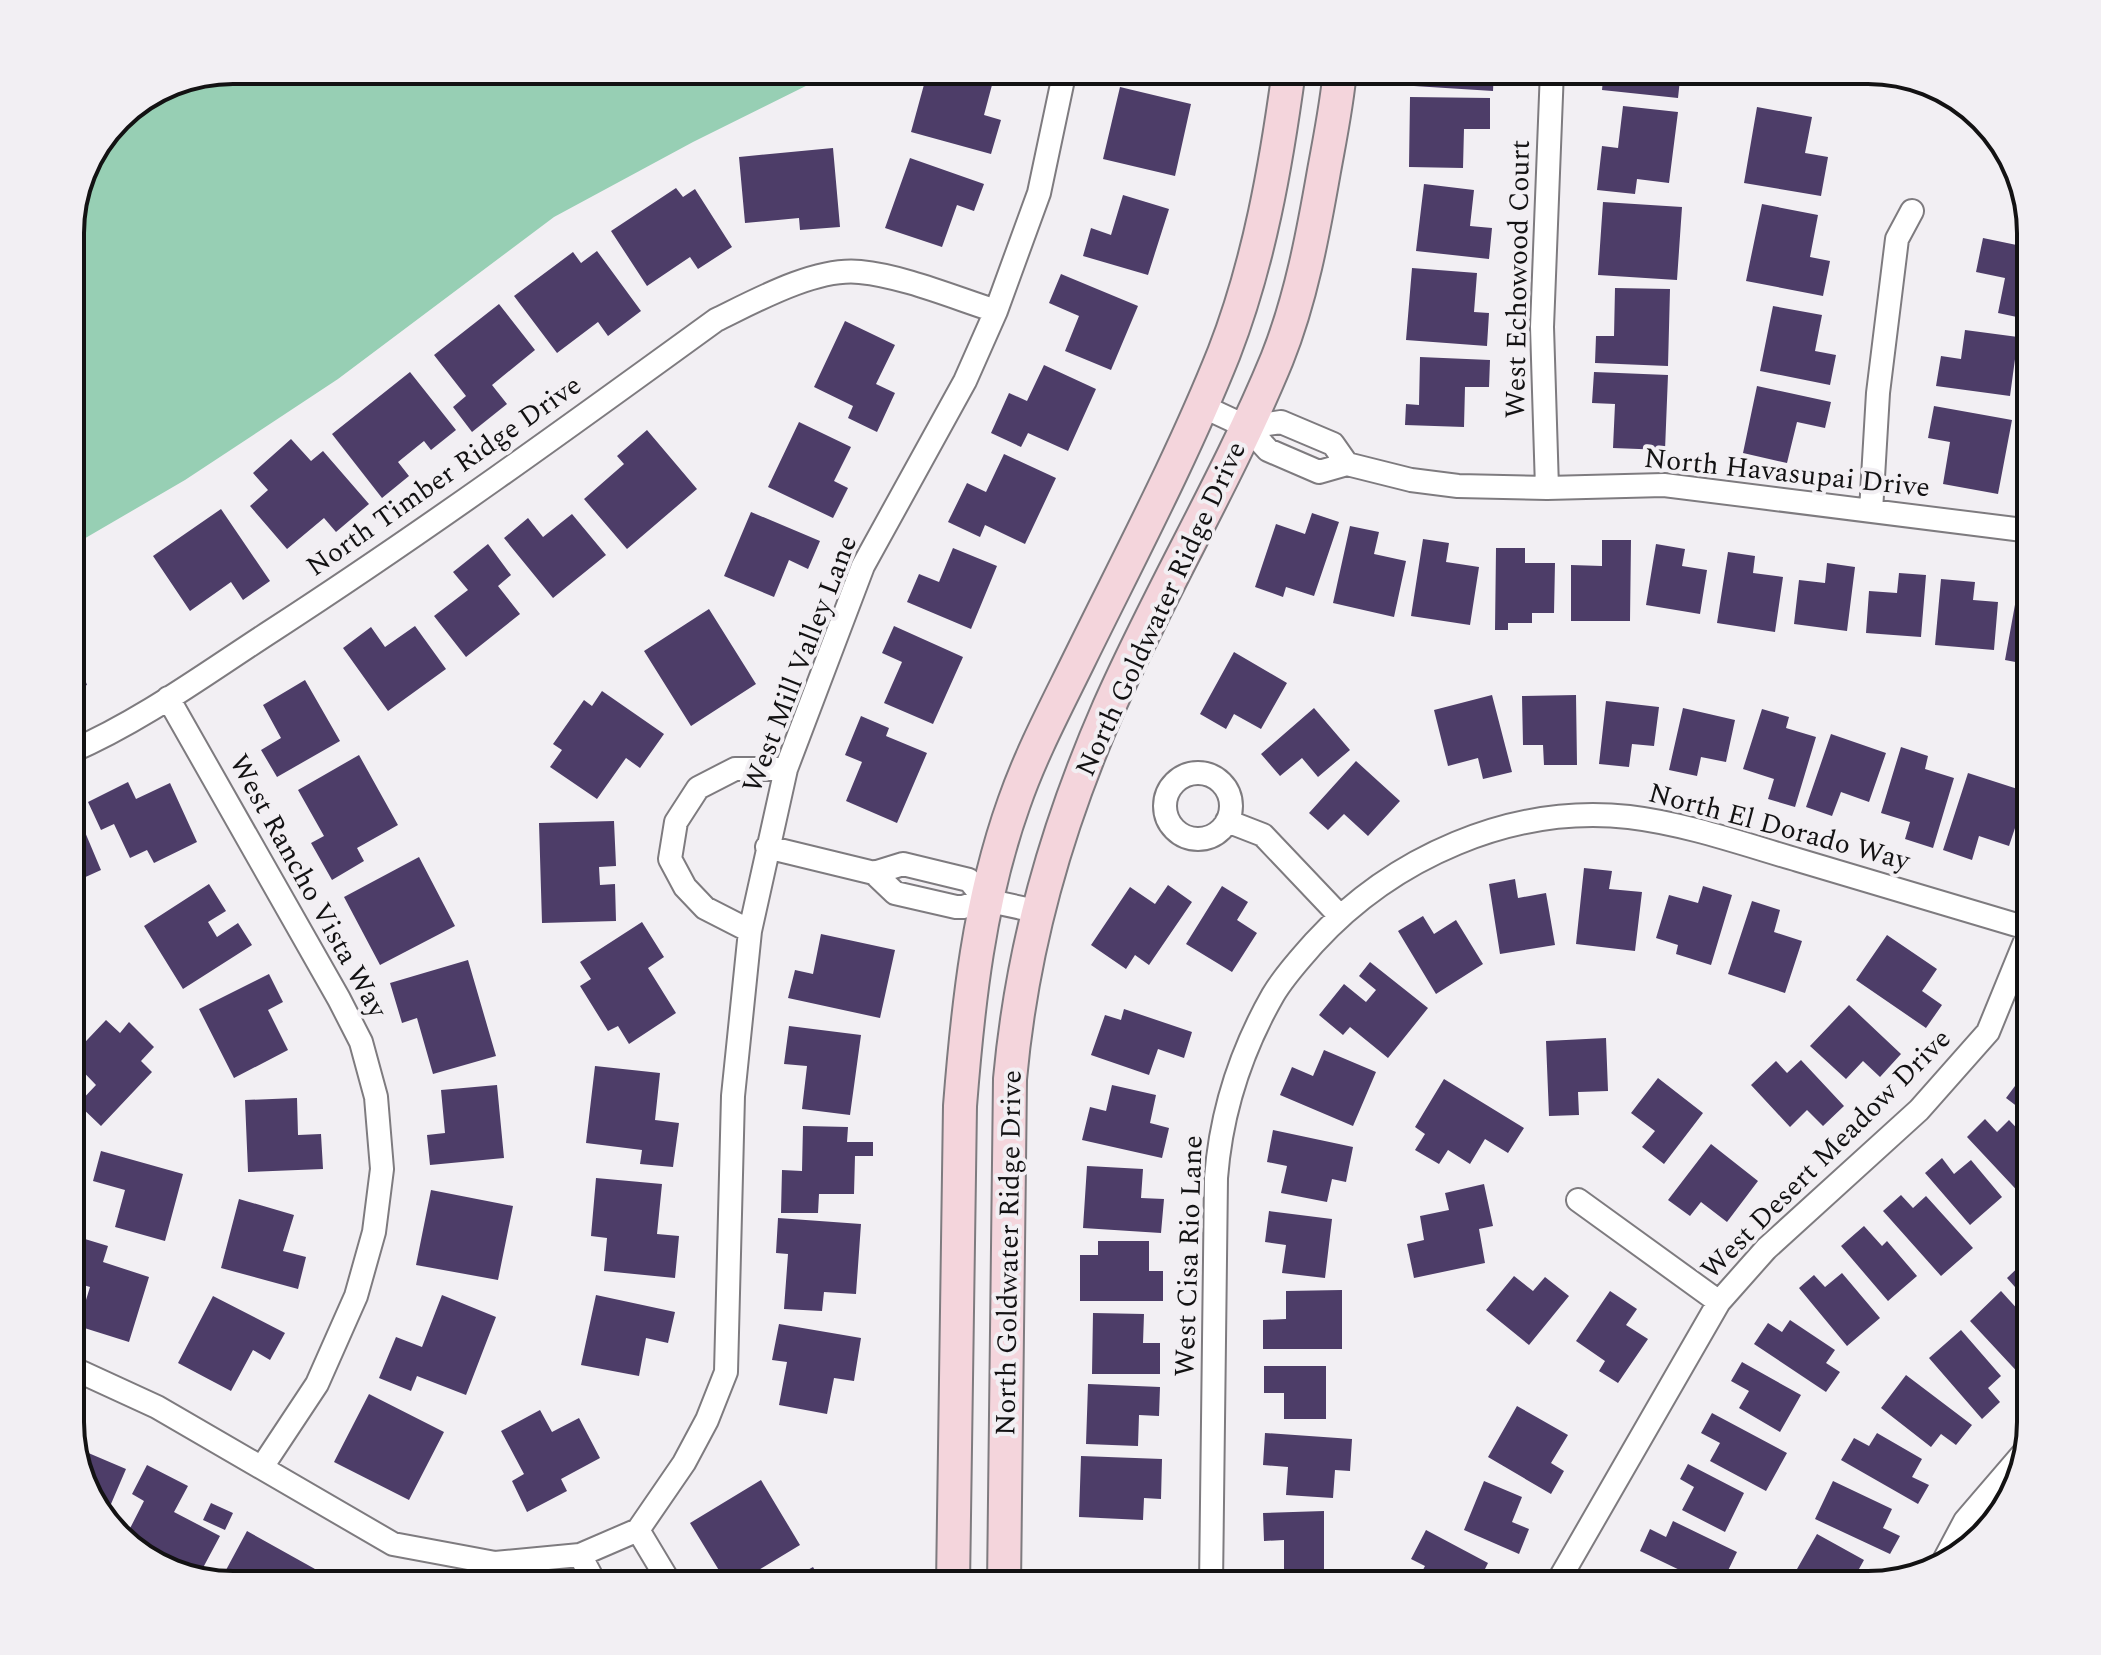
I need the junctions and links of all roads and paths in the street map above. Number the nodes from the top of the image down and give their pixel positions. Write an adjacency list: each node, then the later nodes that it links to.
1 (1062, 84): 6 (street, West Mill Valley Lane)
2 (1287, 84): 7 (street, North Goldwater Ridge Drive)
3 (1338, 84): 8 (street, North Goldwater Ridge Drive)
4 (1551, 84): 10 (street, West Echowood Court)
5 (1912, 211): 11 (street)
6 (996, 311): 13 (street, North Timber Ridge Drive); 15 (street, West Mill Valley Lane)
7 (1202, 406): 8 (street, North Havasupai Drive); 18 (street, North Goldwater Ridge Drive)
8 (1247, 427): 9 (street, North Havasupai Drive); 9 (street, North Havasupai Drive); 19 (street, North Goldwater Ridge Drive)
9 (1347, 464): 10 (street, North Havasupai Drive)
10 (1547, 488): 11 (street, North Havasupai Drive)
11 (1871, 511): 12 (street, North Havasupai Drive)
12 (2017, 529)
13 (168, 698): 14 (street, North Timber Ridge Drive); 27 (street, West Rancho Vista Way)
14 (84, 746)
15 (786, 769): 17 (street, West Mill Valley Lane); 22 (street)
16 (1227, 821): 20 (street)
17 (767, 847): 18 (street); 22 (street, West Mill Valley Lane)
18 (985, 900): 19 (street); 34 (street, North Goldwater Ridge Drive)
19 (1036, 911): 35 (street, North Goldwater Ridge Drive)
20 (1339, 915): 21 (street, North El Dorado Way); 36 (street, West Cisa Rio Lane)
21 (2017, 924)
22 (750, 931): 29 (street, West Mill Valley Lane)
23 (2017, 962): 25 (street, West Desert Meadow Drive)
24 (1578, 1200): 25 (street)
25 (1719, 1302): 37 (street, West Desert Meadow Drive)
26 (84, 1373): 27 (street)
27 (262, 1467): 31 (street)
28 (2009, 1470): 30 (street)
29 (638, 1530): 31 (street); 33 (street)
30 (1952, 1545)
31 (580, 1555): 32 (street)
32 (589, 1571)
33 (663, 1571)
34 (953, 1571)
35 (1004, 1571)
36 (1211, 1571)
37 (1564, 1571)

